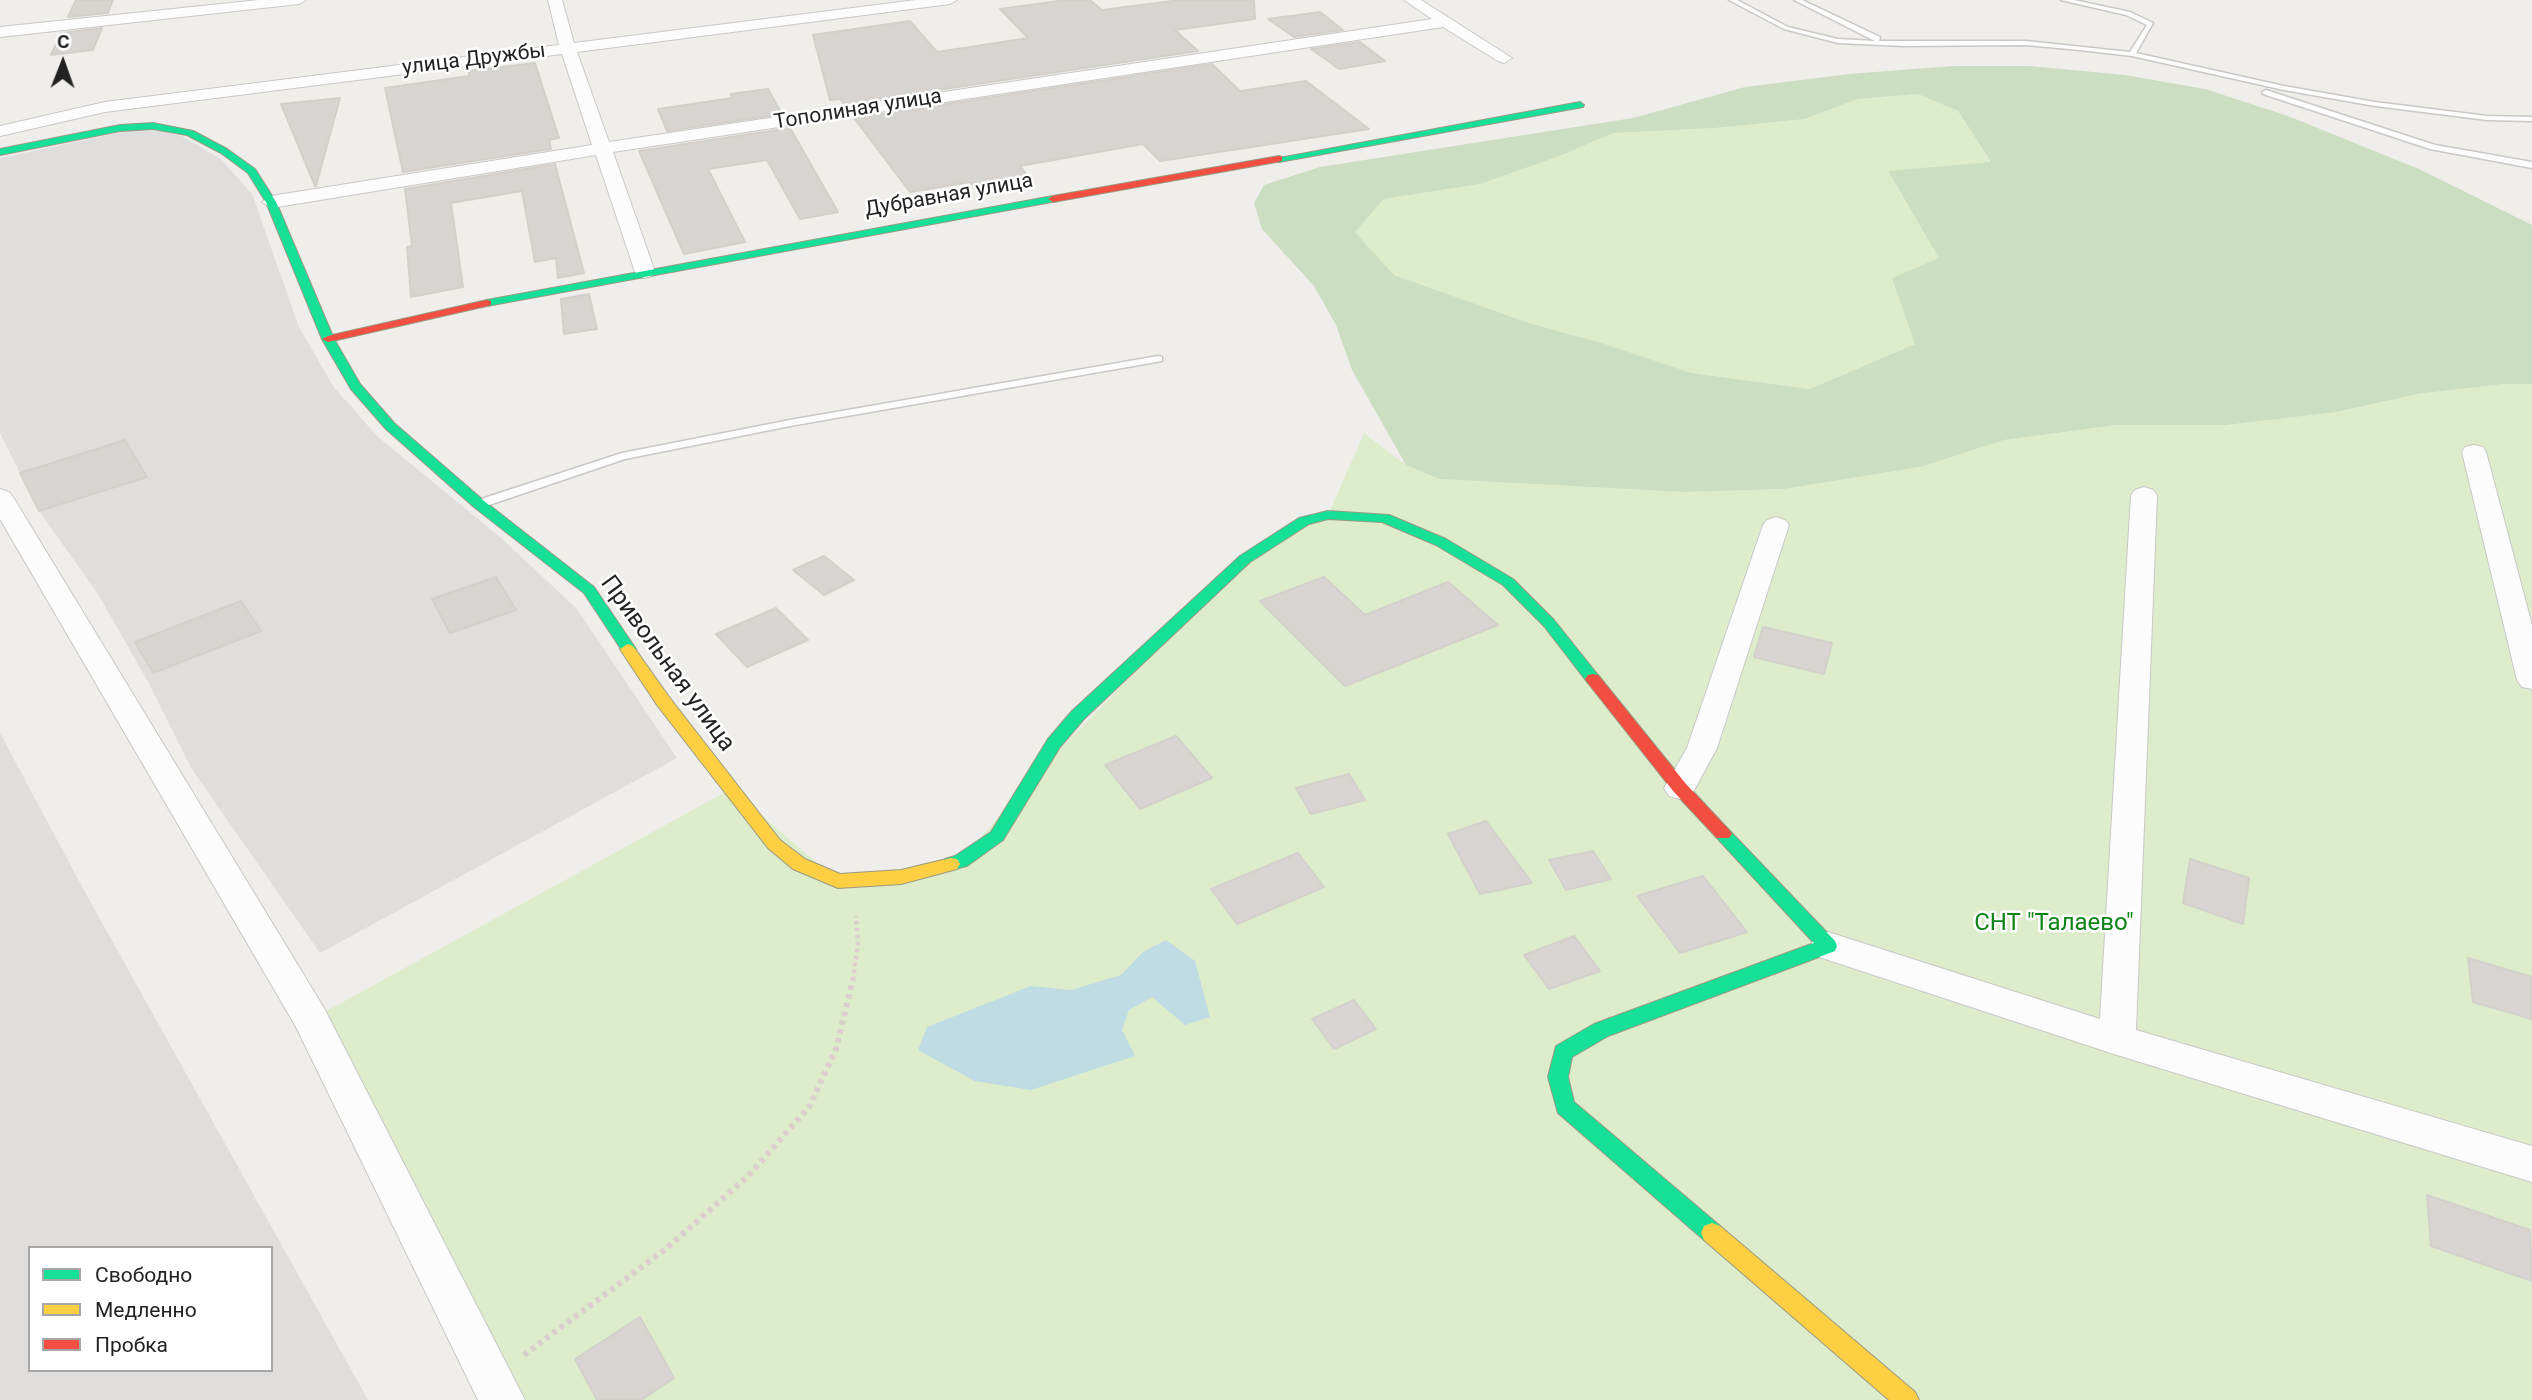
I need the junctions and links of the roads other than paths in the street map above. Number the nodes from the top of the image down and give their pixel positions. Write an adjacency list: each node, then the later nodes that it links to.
1 (299, 0): 9 (street)
2 (555, 0): 11 (street)
3 (950, 0): 11 (street, улица Дружбы)
4 (1411, 0): 8 (street)
5 (1732, 0): 10 (lane)
6 (1797, 0): 10 (lane)
7 (2064, 0): 12 (lane)
8 (1445, 22): 13 (street); 18 (street, Тополиная улица)
9 (0, 32)
10 (1888, 44): 12 (lane)
11 (568, 48): 17 (street, улица Дружбы); 18 (street)
12 (2132, 54): 14 (lane)
13 (1504, 58)
14 (2199, 69): 16 (lane); 20 (lane)
15 (1580, 105): 22 (street, Дубравная улица)
16 (2532, 119)
17 (0, 131)
18 (604, 148): 21 (street, Тополиная улица); 22 (street)
19 (0, 152): 21 (street, Привольная улица)
20 (2532, 165)
21 (271, 202): 23 (street, Привольная улица)
22 (645, 272): 23 (street, Дубравная улица)
23 (328, 339): 28 (street, Привольная улица)
24 (1157, 359): 28 (lane)
25 (2474, 452): 30 (street)
26 (2144, 495): 33 (street)
27 (0, 497): 35 (street)
28 (479, 503): 31 (street, Привольная улица)
29 (1776, 525): 31 (street)
30 (2532, 680)
31 (1680, 788): 32 (street)
32 (1828, 946): 33 (street); 36 (street)
33 (2117, 1040): 34 (street)
34 (2532, 1164)
35 (497, 1389)
36 (1906, 1400)

